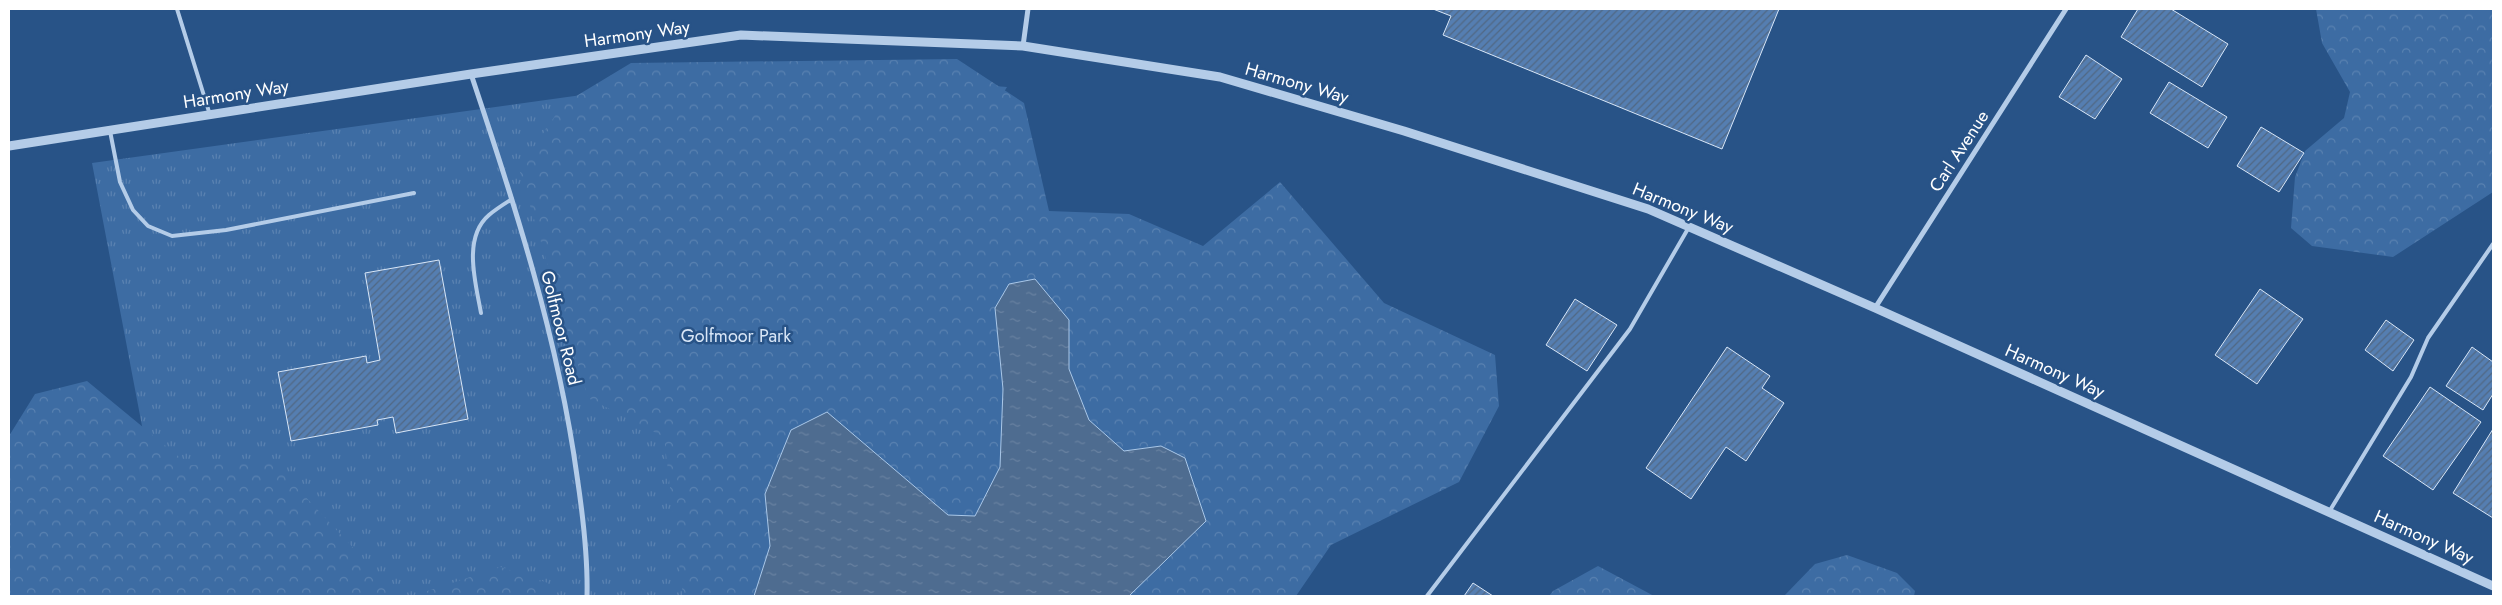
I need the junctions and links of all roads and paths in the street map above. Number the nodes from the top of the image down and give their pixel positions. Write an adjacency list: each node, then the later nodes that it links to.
1 (177, 9): 6 (lane)
2 (1028, 9): 4 (street)
3 (2066, 9): 13 (street, Carl Avenue)
4 (1023, 46): 5 (street, Harmony Way); 11 (street, Harmony Way)
5 (471, 74): 6 (street, Harmony Way); 10 (street, Golfmoor Road)
6 (210, 115): 7 (street, Harmony Way)
7 (110, 131): 8 (street, Harmony Way); 9 (lane)
8 (9, 146)
9 (414, 193)
10 (512, 199): 14 (lane); 17 (street, Golfmoor Road)
11 (1689, 227): 13 (street, Harmony Way); 18 (lane)
12 (2493, 244): 15 (lane)
13 (1875, 308): 15 (street, Harmony Way)
14 (481, 314)
15 (2329, 512): 16 (street, Harmony Way)
16 (2493, 586)
17 (587, 596)
18 (1426, 596)

